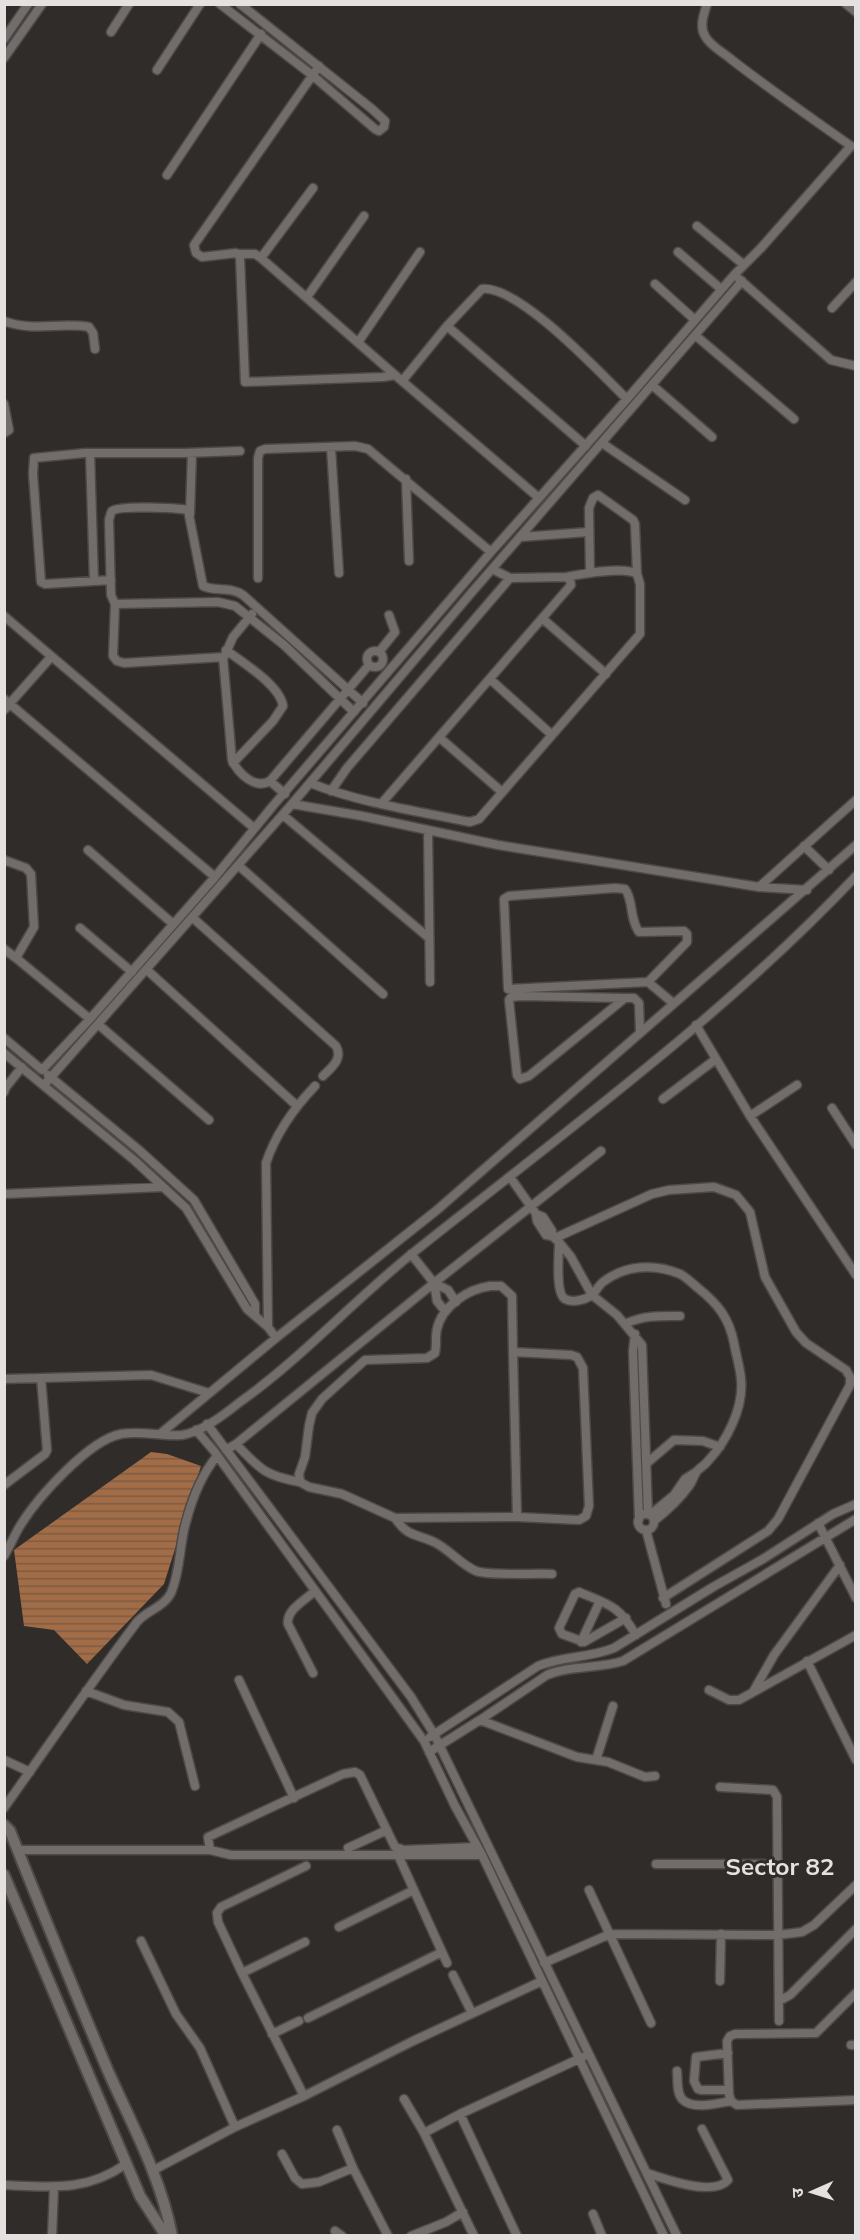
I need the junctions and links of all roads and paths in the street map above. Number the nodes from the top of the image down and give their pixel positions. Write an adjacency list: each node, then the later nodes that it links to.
1 (28, 4): 12 (street)
2 (42, 4): 13 (street)
3 (129, 4): 10 (street)
4 (200, 4): 15 (street)
5 (240, 4): 14 (street)
6 (707, 4): 17 (street)
7 (846, 4): 9 (street)
8 (226, 6): 11 (street)
9 (855, 12)
10 (111, 32)
11 (261, 34): 16 (street); 18 (street)
12 (4, 39)
13 (4, 58)
14 (319, 66): 16 (street); 16 (street)
15 (157, 70)
16 (312, 75): 24 (street)
17 (854, 143): 26 (street)
18 (167, 175)
19 (313, 188): 25 (street)
20 (364, 216): 32 (street)
21 (697, 226): 26 (street)
22 (420, 252): 38 (street)
23 (678, 252): 31 (street)
24 (239, 254): 25 (street); 41 (street)
25 (261, 258): 32 (street)
26 (744, 266): 27 (street)
27 (734, 275): 28 (street); 31 (street)
28 (742, 281): 37 (street); 40 (street)
29 (655, 284): 34 (street)
30 (855, 285): 33 (street)
31 (721, 290): 34 (street)
32 (307, 297): 38 (street)
33 (832, 308)
34 (695, 320): 44 (street)
35 (4, 321): 39 (street)
36 (447, 326): 42 (street); 44 (street); 50 (street)
37 (696, 335): 43 (street); 46 (street)
38 (359, 342): 41 (street)
39 (95, 349)
40 (855, 366)
41 (395, 375): 42 (street)
42 (403, 380): 56 (street)
43 (652, 385): 48 (street); 49 (street)
44 (627, 399): 50 (street)
45 (4, 404): 47 (street)
46 (794, 419)
47 (4, 434)
48 (712, 436)
49 (602, 443): 57 (street); 60 (street)
50 (586, 446): 56 (street)
51 (331, 448): 55 (street); 64 (street); 68 (street)
52 (240, 451): 54 (street)
53 (90, 453): 54 (street); 71 (street); 71 (street)
54 (192, 453): 58 (street)
55 (406, 479): 61 (street); 62 (street)
56 (539, 498): 61 (street)
57 (685, 500)
58 (190, 514): 70 (street); 73 (street)
59 (588, 532): 60 (street); 65 (street); 66 (street)
60 (520, 537): 63 (street)
61 (491, 552): 72 (street)
62 (409, 561)
63 (492, 569): 69 (street); 74 (street)
64 (339, 573)
65 (590, 573): 66 (street); 67 (street)
66 (637, 574): 84 (street)
67 (566, 577): 69 (street); 81 (street)
68 (258, 578)
69 (510, 578): 98 (street)
70 (111, 580): 71 (street); 75 (street)
71 (94, 581)
72 (463, 585): 74 (street); 88 (street)
73 (204, 587): 76 (street); 77 (street)
74 (472, 592): 94 (street)
75 (115, 604): 76 (street); 82 (street)
76 (200, 604): 80 (street)
77 (258, 608): 80 (street); 86 (street)
78 (389, 615): 86 (street)
79 (4, 616): 83 (street)
80 (249, 617): 82 (street); 87 (street)
81 (543, 619): 84 (street); 85 (street)
82 (225, 654): 95 (street); 95 (street)
83 (51, 657): 89 (street); 105 (street)
84 (606, 674): 91 (street)
85 (490, 679): 91 (street); 92 (street)
86 (349, 690): 87 (street); 88 (street)
87 (340, 700): 90 (street); 96 (street)
88 (363, 702): 90 (street)
89 (6, 705): 114 (street)
90 (354, 712): 93 (street)
91 (552, 735): 99 (street)
92 (440, 738): 99 (street); 103 (street)
93 (330, 741): 94 (street); 100 (street)
94 (341, 747): 97 (street)
95 (233, 763): 96 (street)
96 (270, 781): 100 (street)
97 (310, 783): 98 (street); 102 (street)
98 (331, 791): 103 (street)
99 (502, 792): 103 (street)
100 (285, 794): 105 (street)
101 (855, 800): 108 (street)
102 (292, 804): 104 (street); 106 (street)
103 (381, 804)
104 (283, 815): 111 (street); 121 (street)
105 (254, 828): 114 (street)
106 (428, 830): 115 (street); 121 (street)
107 (855, 845): 112 (street)
108 (804, 846): 112 (street); 115 (street)
109 (88, 850): 118 (street)
110 (4, 860): 124 (street)
111 (238, 865): 117 (street); 129 (street)
112 (829, 870): 116 (street)
113 (855, 876): 134 (street)
114 (215, 877): 118 (street)
115 (759, 886): 116 (street)
116 (807, 890): 131 (street)
117 (194, 918): 122 (street); 141 (street)
118 (172, 923): 120 (street)
119 (80, 928): 126 (street)
120 (160, 938): 122 (street); 126 (street)
121 (429, 938): 127 (street)
122 (169, 945): 125 (street)
123 (4, 949): 124 (street)
124 (16, 958): 132 (street)
125 (147, 970): 133 (street); 149 (street)
126 (132, 972): 132 (street)
127 (430, 982)
128 (648, 982): 128 (street); 131 (street)
129 (383, 994)
130 (625, 998): 130 (street); 135 (street)
131 (673, 1003): 135 (street)
132 (90, 1019): 140 (street)
133 (99, 1025): 142 (street); 152 (street)
134 (696, 1026): 138 (street); 155 (street)
135 (639, 1033): 171 (street)
136 (4, 1038): 140 (street)
137 (4, 1053): 139 (street)
138 (716, 1059): 148 (street); 151 (street)
139 (22, 1067): 143 (street); 147 (street)
140 (42, 1070): 142 (street); 143 (street)
141 (323, 1076)
142 (51, 1077): 144 (street); 166 (street)
143 (35, 1078): 144 (street)
144 (44, 1085): 156 (street)
145 (797, 1085): 151 (street)
146 (315, 1086): 149 (street)
147 (4, 1092)
148 (663, 1099)
149 (296, 1105): 169 (street)
150 (832, 1108): 153 (street)
151 (750, 1116): 161 (street)
152 (209, 1120)
153 (855, 1145)
154 (601, 1151): 158 (street)
155 (510, 1177): 158 (street); 160 (street)
156 (163, 1186): 157 (street); 166 (street)
157 (4, 1194)
158 (534, 1210): 159 (street); 162 (street)
159 (555, 1238): 163 (street); 163 (street); 192 (street)
160 (411, 1254): 162 (street); 176 (street)
161 (855, 1275)
162 (434, 1283): 164 (street); 165 (street); 179 (street)
163 (592, 1295): 168 (street); 180 (street)
164 (456, 1302): 165 (street); 172 (street)
165 (445, 1311): 184 (street)
166 (255, 1315): 169 (street)
167 (680, 1316): 168 (street)
168 (625, 1324): 170 (street)
169 (268, 1327): 171 (street)
170 (635, 1334): 183 (street); 188 (street)
171 (276, 1338): 175 (street)
172 (513, 1353): 187 (street); 187 (street)
173 (41, 1378): 174 (street); 175 (street); 185 (street)
174 (4, 1379)
175 (209, 1393): 178 (street)
176 (207, 1424): 177 (street); 181 (street)
177 (196, 1430): 178 (street); 182 (street)
178 (160, 1434): 194 (street)
179 (236, 1444): 181 (street); 184 (street)
180 (720, 1447): 183 (street); 188 (street)
181 (226, 1450): 214 (street)
182 (217, 1456): 197 (street); 210 (street)
183 (647, 1463): 188 (street)
184 (300, 1482): 189 (street)
185 (4, 1485)
186 (855, 1504): 191 (street)
187 (517, 1517): 189 (street)
188 (648, 1517): 192 (street); 192 (street)
189 (395, 1518): 196 (street)
190 (855, 1519): 193 (street)
191 (818, 1523): 193 (street); 201 (street)
192 (646, 1530)
193 (826, 1536): 195 (street); 206 (street)
194 (4, 1556)
195 (840, 1565): 198 (street); 211 (street)
196 (552, 1574)
197 (315, 1591): 207 (street); 215 (street)
198 (855, 1598)
199 (600, 1601): 200 (street); 203 (street); 203 (street)
200 (626, 1618): 201 (street); 203 (street)
201 (636, 1635): 205 (street)
202 (855, 1635): 204 (street)
203 (581, 1642)
204 (807, 1661): 211 (street); 220 (street)
205 (547, 1662): 206 (street); 214 (street)
206 (556, 1672): 213 (street)
207 (313, 1673)
208 (239, 1680): 225 (street)
209 (709, 1690): 211 (street)
210 (86, 1691): 221 (street); 223 (street)
211 (753, 1692)
212 (612, 1706): 219 (street)
213 (480, 1720): 216 (street); 219 (street)
214 (434, 1734): 215 (street); 216 (street)
215 (424, 1741): 217 (street)
216 (440, 1745): 217 (street); 250 (street)
217 (429, 1752): 232 (street)
218 (4, 1760): 221 (street)
219 (596, 1760): 222 (street)
220 (855, 1760)
221 (30, 1772): 226 (street)
222 (655, 1776)
223 (195, 1786)
224 (720, 1787): 235 (street)
225 (294, 1798): 228 (street); 231 (street)
226 (4, 1808)
227 (4, 1825): 230 (street)
228 (387, 1830): 229 (street); 232 (street)
229 (348, 1848)
230 (18, 1850): 231 (street); 278 (street)
231 (210, 1850): 233 (street)
232 (479, 1851): 233 (street); 253 (street)
233 (398, 1855): 239 (street)
234 (656, 1864): 235 (street)
235 (778, 1864): 245 (street)
236 (306, 1866): 251 (street)
237 (4, 1875): 276 (street)
238 (855, 1886): 245 (street)
239 (414, 1890): 241 (street); 248 (street)
240 (590, 1890): 243 (street)
241 (339, 1927)
242 (855, 1929): 256 (street)
243 (610, 1934): 244 (street); 250 (street); 259 (street)
244 (721, 1934): 245 (street); 254 (street)
245 (778, 1935): 256 (street)
246 (141, 1941): 271 (street)
247 (305, 1942): 251 (street)
248 (442, 1952): 249 (street); 260 (street)
249 (447, 1963)
250 (544, 1963): 262 (street)
251 (242, 1973): 260 (street)
252 (453, 1975): 257 (street)
253 (542, 1981): 257 (street); 263 (street)
254 (720, 1981)
255 (855, 1993): 261 (street)
256 (779, 2001): 258 (street)
257 (472, 2013): 266 (street)
258 (779, 2021)
259 (651, 2023)
260 (272, 2034): 266 (street)
261 (728, 2053): 265 (street); 265 (street)
262 (590, 2054): 263 (street); 279 (street)
263 (579, 2059): 270 (street); 292 (street)
264 (677, 2071): 269 (street)
265 (729, 2090): 269 (street)
266 (304, 2096): 271 (street)
267 (404, 2099): 274 (street)
268 (855, 2100): 269 (street)
269 (732, 2101)
270 (460, 2114): 274 (street); 290 (street)
271 (236, 2127): 278 (street)
272 (702, 2129): 279 (street)
273 (337, 2130): 277 (street)
274 (424, 2133): 282 (street)
275 (282, 2154): 277 (street)
276 (126, 2164): 281 (street); 285 (street)
277 (353, 2168): 287 (street)
278 (152, 2171): 286 (street)
279 (646, 2173): 293 (street)
280 (4, 2185): 281 (street)
281 (54, 2187): 284 (street)
282 (464, 2212): 288 (street); 289 (street)
283 (593, 2214): 291 (street)
284 (52, 2235)
285 (166, 2235)
286 (172, 2235)
287 (388, 2235)
288 (411, 2235)
289 (474, 2235)
290 (517, 2235)
291 (602, 2235)
292 (664, 2235)
293 (677, 2235)

